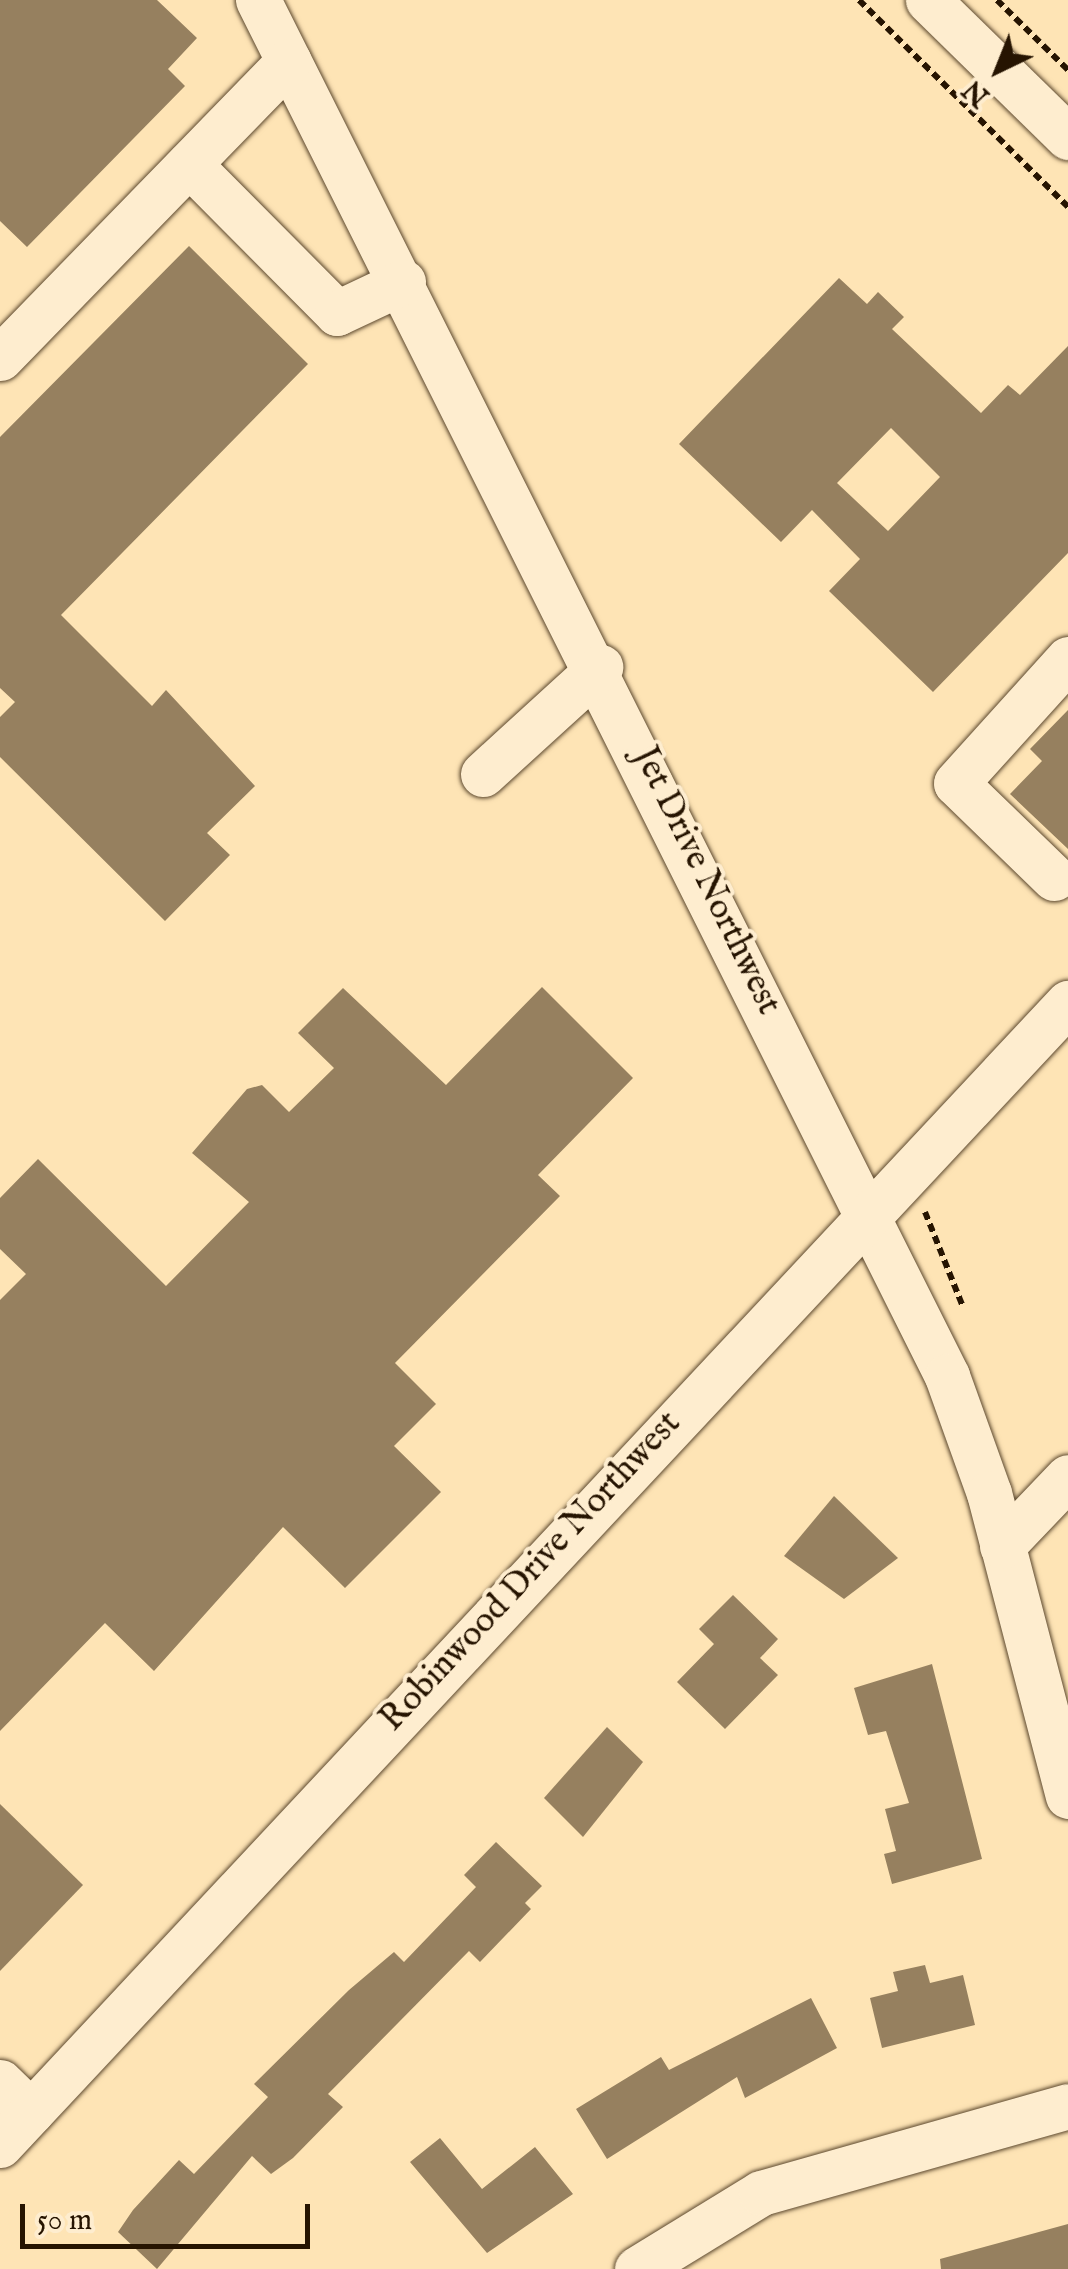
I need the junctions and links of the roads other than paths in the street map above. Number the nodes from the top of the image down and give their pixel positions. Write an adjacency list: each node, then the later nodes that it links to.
1 (258, 0): 3 (street, Jet Drive Northwest)
2 (928, 0): 4 (street)
3 (289, 61): 5 (street); 6 (street, Jet Drive Northwest)
4 (1065, 128)
5 (189, 164): 6 (street); 7 (street)
6 (403, 282): 9 (street, Jet Drive Northwest)
7 (0, 358)
8 (1068, 659): 11 (street)
9 (600, 667): 10 (street); 13 (street, Jet Drive Northwest)
10 (483, 774)
11 (1054, 878)
12 (1068, 1004): 13 (street, Robinwood Drive Northwest)
13 (869, 1210): 15 (street, Jet Drive Northwest); 17 (street, Robinwood Drive Northwest)
14 (1068, 1477): 15 (street)
15 (1002, 1546): 16 (street, Jet Drive Northwest)
16 (1068, 1796)
17 (15, 2097): 19 (street, Robinwood Drive Northwest)
18 (1068, 2106): 20 (street)
19 (0, 2145)
20 (638, 2269)

